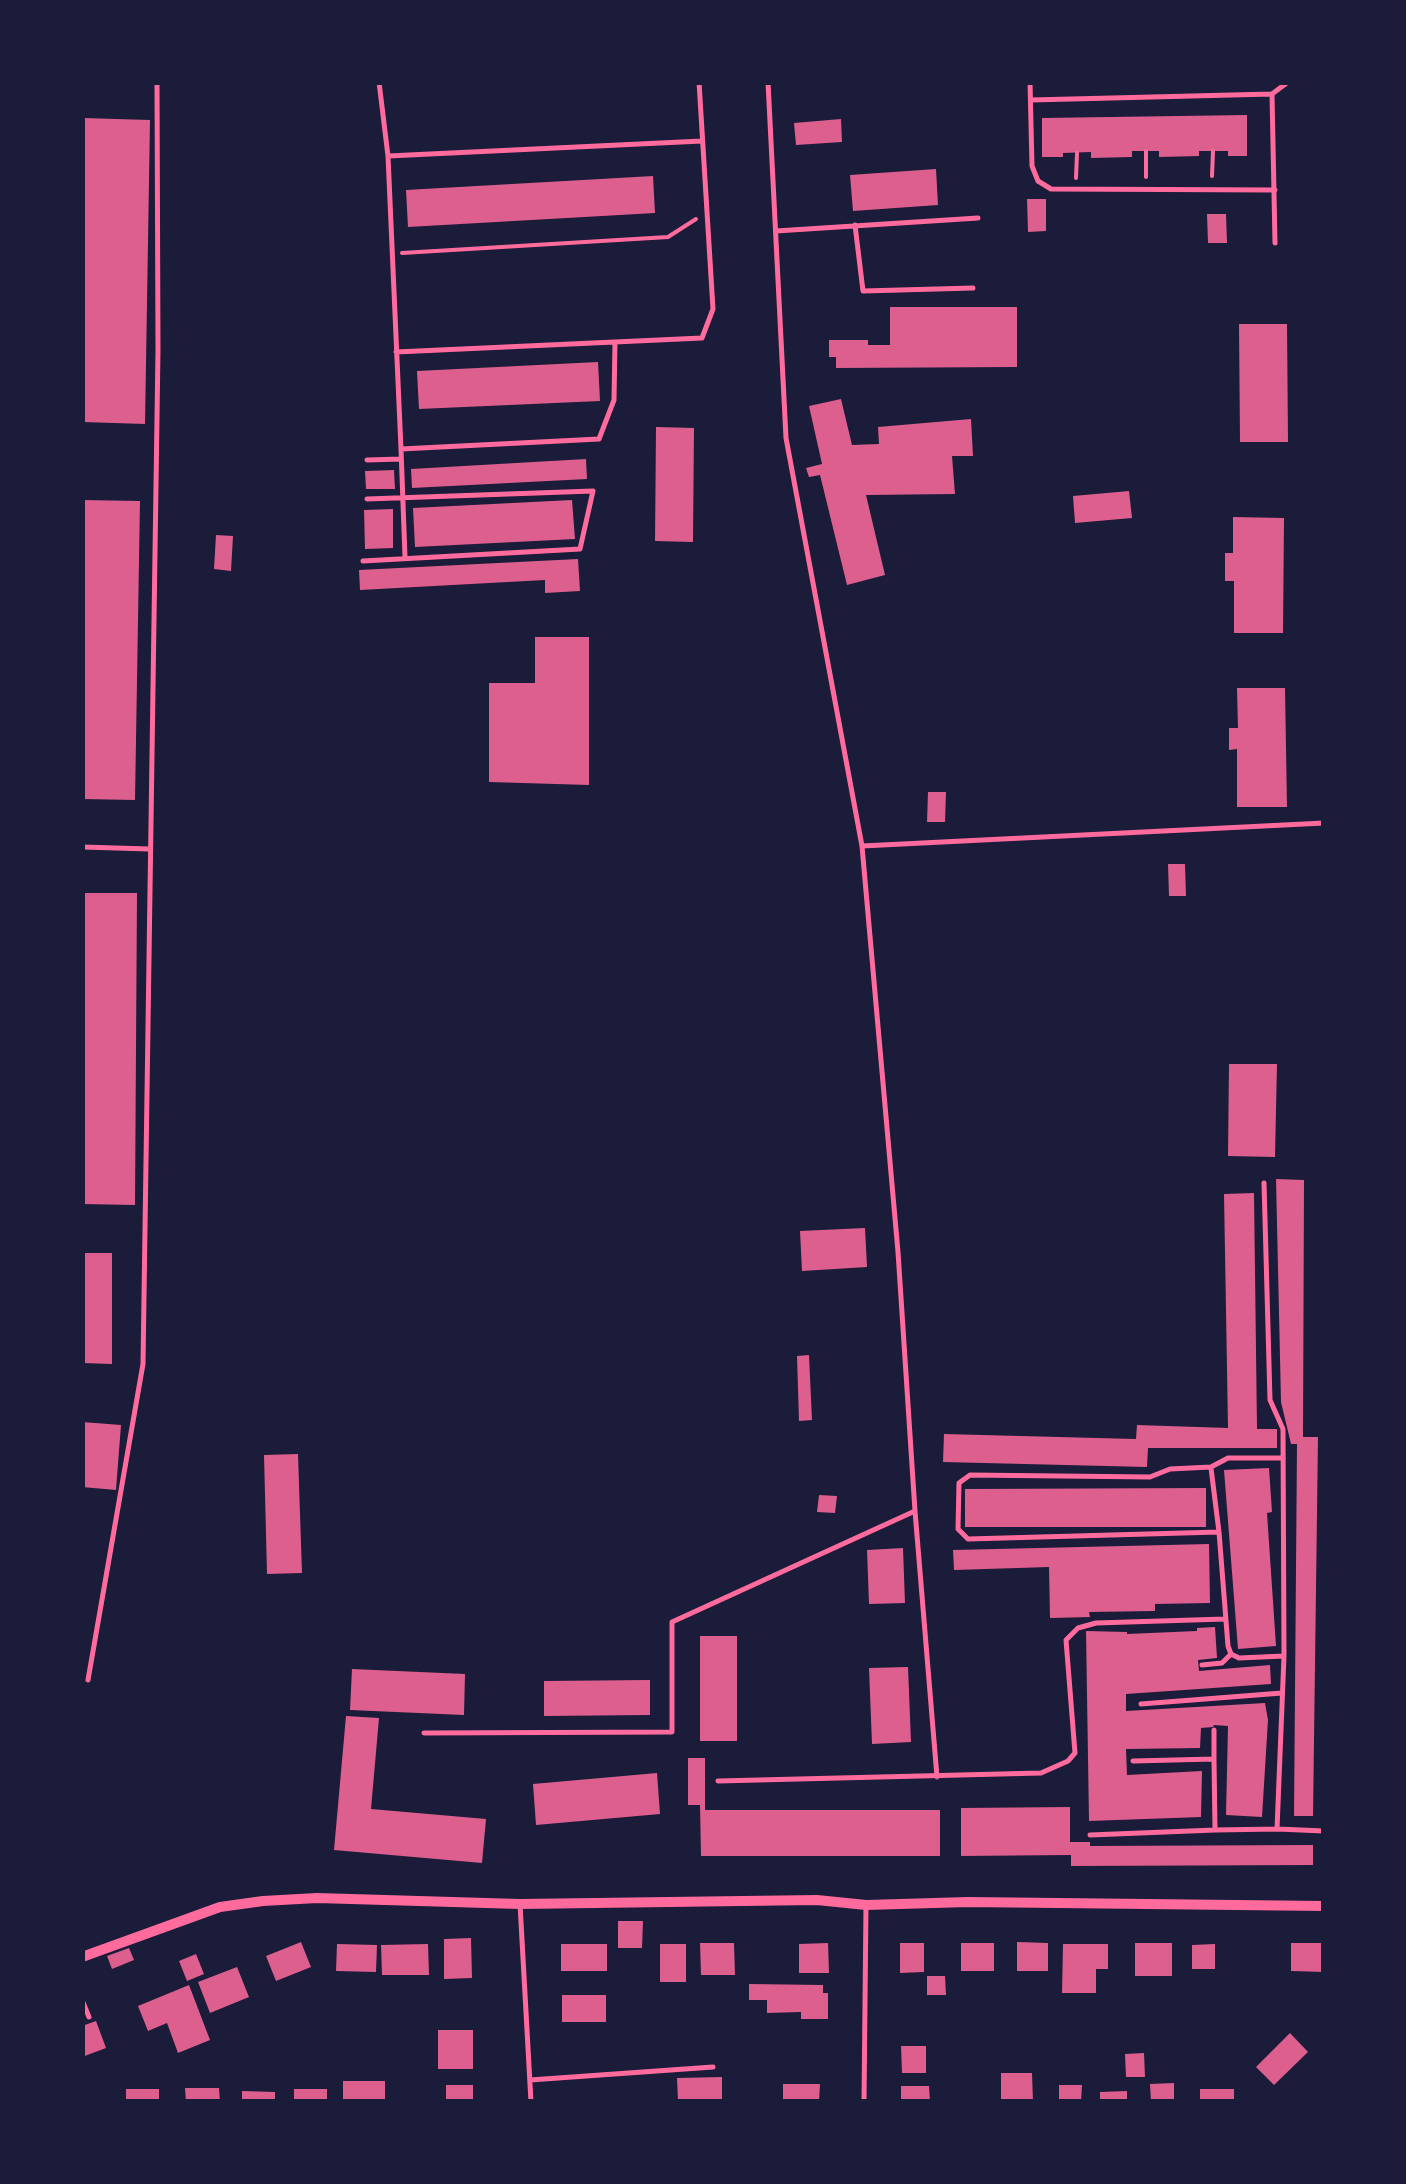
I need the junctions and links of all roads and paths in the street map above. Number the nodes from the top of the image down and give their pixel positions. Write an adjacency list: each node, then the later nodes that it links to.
1 (158, 82): 37 (lane)
2 (379, 82): 13 (lane)
3 (700, 82): 9 (lane)
4 (768, 82): 21 (lane)
5 (1030, 82): 8 (lane)
6 (1288, 82): 7 (lane)
7 (1272, 94): 8 (lane); 17 (lane)
8 (1031, 100): 14 (lane)
9 (702, 141): 13 (lane); 18 (lane)
10 (1213, 151): 16 (path)
11 (1077, 152): 14 (path)
12 (1146, 152): 15 (path)
13 (388, 156): 23 (lane)
14 (1076, 190): 15 (lane)
15 (1146, 190): 16 (lane)
16 (1212, 190): 17 (lane)
17 (1275, 190): 22 (lane)
18 (706, 212): 23 (path); 25 (lane)
19 (978, 218): 20 (lane)
20 (855, 225): 21 (lane); 24 (lane)
21 (776, 230): 35 (lane)
22 (1275, 243)
23 (392, 254): 26 (lane)
24 (973, 288)
25 (615, 342): 26 (lane); 27 (lane)
26 (396, 352): 27 (lane)
27 (401, 449): 28 (lane)
28 (402, 459): 29 (lane); 30 (lane)
29 (367, 460)
30 (403, 499): 31 (lane); 32 (lane); 32 (lane)
31 (367, 500)
32 (405, 558): 33 (lane)
33 (363, 561)
34 (1324, 823): 35 (lane)
35 (862, 846): 41 (lane)
36 (82, 847): 37 (lane)
37 (151, 850): 47 (lane)
38 (1264, 1183): 39 (lane)
39 (1282, 1458): 40 (lane); 45 (lane)
40 (1212, 1467): 42 (lane); 42 (lane)
41 (915, 1511): 51 (lane); 54 (lane)
42 (1219, 1532): 43 (lane)
43 (1225, 1619): 44 (lane); 54 (lane)
44 (1231, 1654): 45 (lane); 46 (lane)
45 (1284, 1656): 48 (lane)
46 (1202, 1665)
47 (88, 1680)
48 (1283, 1692): 49 (lane); 56 (lane)
49 (1141, 1704)
50 (1214, 1730): 52 (lane)
51 (424, 1733)
52 (1214, 1759): 53 (lane); 57 (lane)
53 (1133, 1761)
54 (937, 1777): 55 (lane)
55 (718, 1781)
56 (1277, 1829): 57 (lane); 58 (lane)
57 (1215, 1830): 59 (lane)
58 (1324, 1831)
59 (1090, 1835)
60 (520, 1904): 61 (street); 63 (street); 67 (lane)
61 (866, 1905): 62 (street); 69 (lane)
62 (1324, 1906)
63 (82, 1957)
64 (82, 2000): 65 (lane)
65 (89, 2017)
66 (713, 2067): 67 (lane)
67 (530, 2080): 68 (lane)
68 (531, 2102)
69 (864, 2102)

